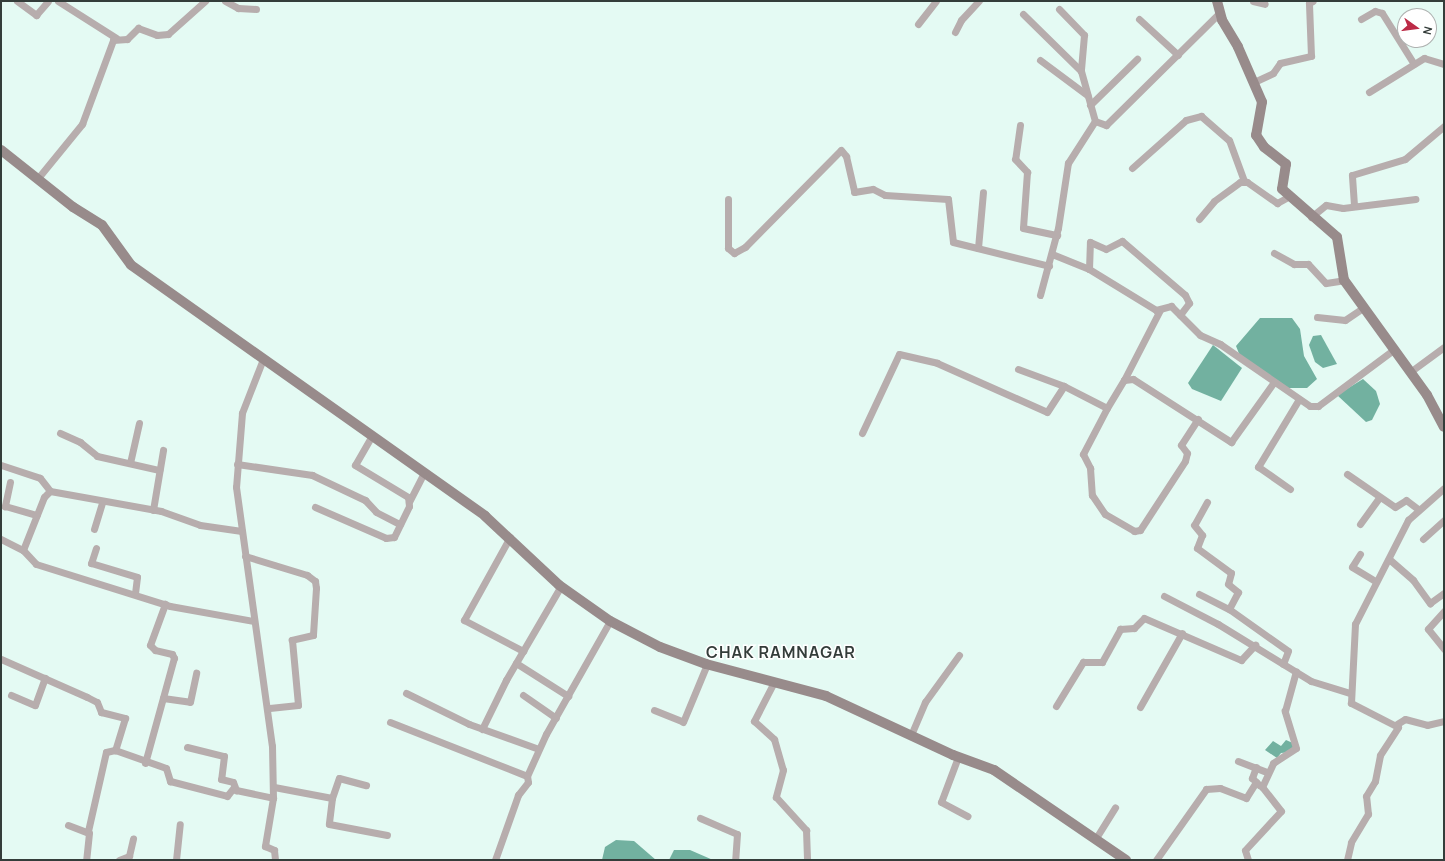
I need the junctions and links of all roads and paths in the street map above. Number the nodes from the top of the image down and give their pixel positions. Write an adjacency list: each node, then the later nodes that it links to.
1 (17, 1): 2 (street)
2 (48, 1)
3 (58, 1): 20 (street)
4 (205, 1): 20 (street)
5 (225, 1): 12 (street)
6 (936, 1): 18 (street)
7 (979, 1): 19 (street)
8 (1217, 1): 14 (street)
9 (1253, 1): 11 (street)
10 (1313, 1): 27 (street)
11 (1265, 4)
12 (256, 9)
13 (1060, 9): 26 (street)
14 (1219, 13): 21 (street); 27 (street)
15 (1023, 14): 26 (street)
16 (1139, 19): 21 (street)
17 (1361, 19): 24 (street)
18 (918, 24)
19 (955, 32)
20 (116, 38): 36 (street)
21 (1178, 55): 31 (street)
22 (1040, 60): 29 (street)
23 (1137, 60): 30 (street)
24 (1414, 64): 25 (street); 28 (street)
25 (1444, 64)
26 (1081, 71): 29 (street)
27 (1254, 82): 39 (street)
28 (1369, 92)
29 (1087, 96): 30 (street)
30 (1090, 105): 31 (street)
31 (1095, 121): 45 (street)
32 (1020, 125): 45 (street)
33 (1444, 126): 42 (street)
34 (1, 150): 36 (street)
35 (1132, 168): 37 (street)
36 (38, 178): 59 (street)
37 (1244, 181): 39 (street); 44 (street)
38 (983, 192): 46 (street)
39 (1288, 197): 43 (street)
40 (728, 198): 46 (street)
41 (1415, 199): 42 (street)
42 (1354, 205): 43 (street)
43 (1311, 217): 51 (street)
44 (1199, 219)
45 (1057, 235): 48 (street)
46 (978, 248): 49 (street)
47 (1274, 253): 51 (street)
48 (1052, 254): 49 (street); 50 (street)
49 (1049, 266): 52 (street)
50 (1089, 269): 54 (street); 55 (street)
51 (1344, 280): 53 (street)
52 (1040, 296)
53 (1364, 307): 56 (street); 58 (street)
54 (1160, 310): 55 (street); 62 (street)
55 (1180, 315): 63 (street)
56 (1317, 317)
57 (1444, 347): 61 (street)
58 (1393, 350): 61 (street); 65 (street)
59 (263, 359): 72 (street); 75 (street)
60 (1018, 369): 64 (street)
61 (1410, 372): 69 (street)
62 (1124, 380): 66 (street); 67 (street)
63 (1274, 382): 65 (street); 67 (street)
64 (1064, 386): 66 (street); 70 (street)
65 (1299, 399): 82 (street)
66 (1106, 408): 67 (street)
67 (1198, 420)
68 (139, 424): 74 (street)
69 (1444, 427)
70 (862, 433)
71 (60, 434): 74 (street)
72 (372, 436): 78 (street); 86 (street)
73 (163, 450): 77 (street)
74 (130, 464): 77 (street)
75 (237, 464): 93 (street); 96 (street)
76 (1, 465): 83 (street)
77 (159, 470): 90 (street)
78 (424, 473): 86 (street); 97 (street)
79 (1347, 474): 84 (street)
80 (10, 482): 91 (street)
81 (1444, 488): 89 (street)
82 (1290, 489)
83 (50, 491): 85 (street); 91 (street)
84 (1379, 498): 89 (street); 94 (street)
85 (102, 502): 90 (street); 95 (street)
86 (409, 502): 93 (street)
87 (1207, 502): 112 (street)
88 (314, 507): 93 (street)
89 (1418, 509): 104 (street)
90 (154, 510): 96 (street)
91 (37, 515): 101 (street)
92 (1444, 520): 99 (street)
93 (400, 524)
94 (1360, 524)
95 (94, 529)
96 (242, 531): 103 (street)
97 (510, 537): 106 (street); 119 (street)
98 (1, 539): 101 (street)
99 (1423, 539)
100 (96, 548): 108 (street)
101 (22, 550): 108 (street)
102 (1360, 554): 105 (street)
103 (245, 556): 114 (street); 137 (street)
104 (1389, 559): 105 (street); 107 (street)
105 (1375, 581): 130 (street)
106 (561, 586): 115 (street); 119 (street)
107 (1444, 593)
108 (135, 594): 111 (street)
109 (1199, 594): 112 (street)
110 (1164, 596): 117 (street)
111 (166, 604): 114 (street); 134 (street)
112 (1229, 609): 124 (street)
113 (1444, 611): 118 (street)
114 (253, 621): 137 (street)
115 (610, 622): 123 (street); 133 (street)
116 (1182, 633): 117 (street); 135 (street); 136 (street)
117 (1255, 645): 124 (street)
118 (1444, 649)
119 (523, 650): 122 (street)
120 (959, 655): 144 (street)
121 (1, 659): 127 (street)
122 (516, 663): 133 (street); 143 (street)
123 (707, 664): 128 (street); 138 (street)
124 (1283, 664): 125 (street)
125 (1296, 671): 130 (street); 152 (street)
126 (196, 674): 134 (street)
127 (45, 678): 131 (street); 147 (street)
128 (774, 682): 144 (street); 176 (street)
129 (406, 692): 143 (street)
130 (1350, 693): 142 (street)
131 (11, 695)
132 (523, 695): 139 (street)
133 (568, 696): 139 (street)
134 (163, 698): 150 (street)
135 (1056, 706)
136 (1140, 707)
137 (267, 708): 157 (street)
138 (654, 710)
139 (556, 718): 146 (street)
140 (1444, 721): 142 (street)
141 (390, 722): 153 (street)
142 (1397, 724): 180 (street)
143 (482, 729): 146 (street)
144 (911, 735): 148 (street)
145 (187, 747): 156 (street)
146 (539, 749): 153 (street)
147 (115, 750): 150 (street); 166 (street)
148 (958, 757): 162 (street); 169 (street)
149 (1238, 761): 151 (street)
150 (145, 764): 156 (street)
151 (1256, 767): 152 (street); 154 (street)
152 (1267, 772): 158 (street)
153 (527, 776): 174 (street)
154 (1256, 782): 158 (street); 178 (street)
155 (366, 785): 160 (street)
156 (234, 787): 159 (street)
157 (274, 787): 159 (street); 160 (street)
158 (1262, 787): 179 (street)
159 (273, 798): 173 (street)
160 (332, 798): 167 (street)
161 (1115, 808): 169 (street)
162 (967, 816)
163 (700, 818): 175 (street)
164 (68, 824): 166 (street)
165 (180, 824): 172 (street)
166 (88, 831): 170 (street)
167 (387, 835)
168 (133, 838): 171 (street)
169 (1096, 838): 177 (street)
170 (86, 860)
171 (119, 860)
172 (176, 860)
173 (275, 860)
174 (495, 860)
175 (735, 860)
176 (807, 860)
177 (1126, 860)
178 (1156, 860)
179 (1248, 860)
180 (1347, 860)

